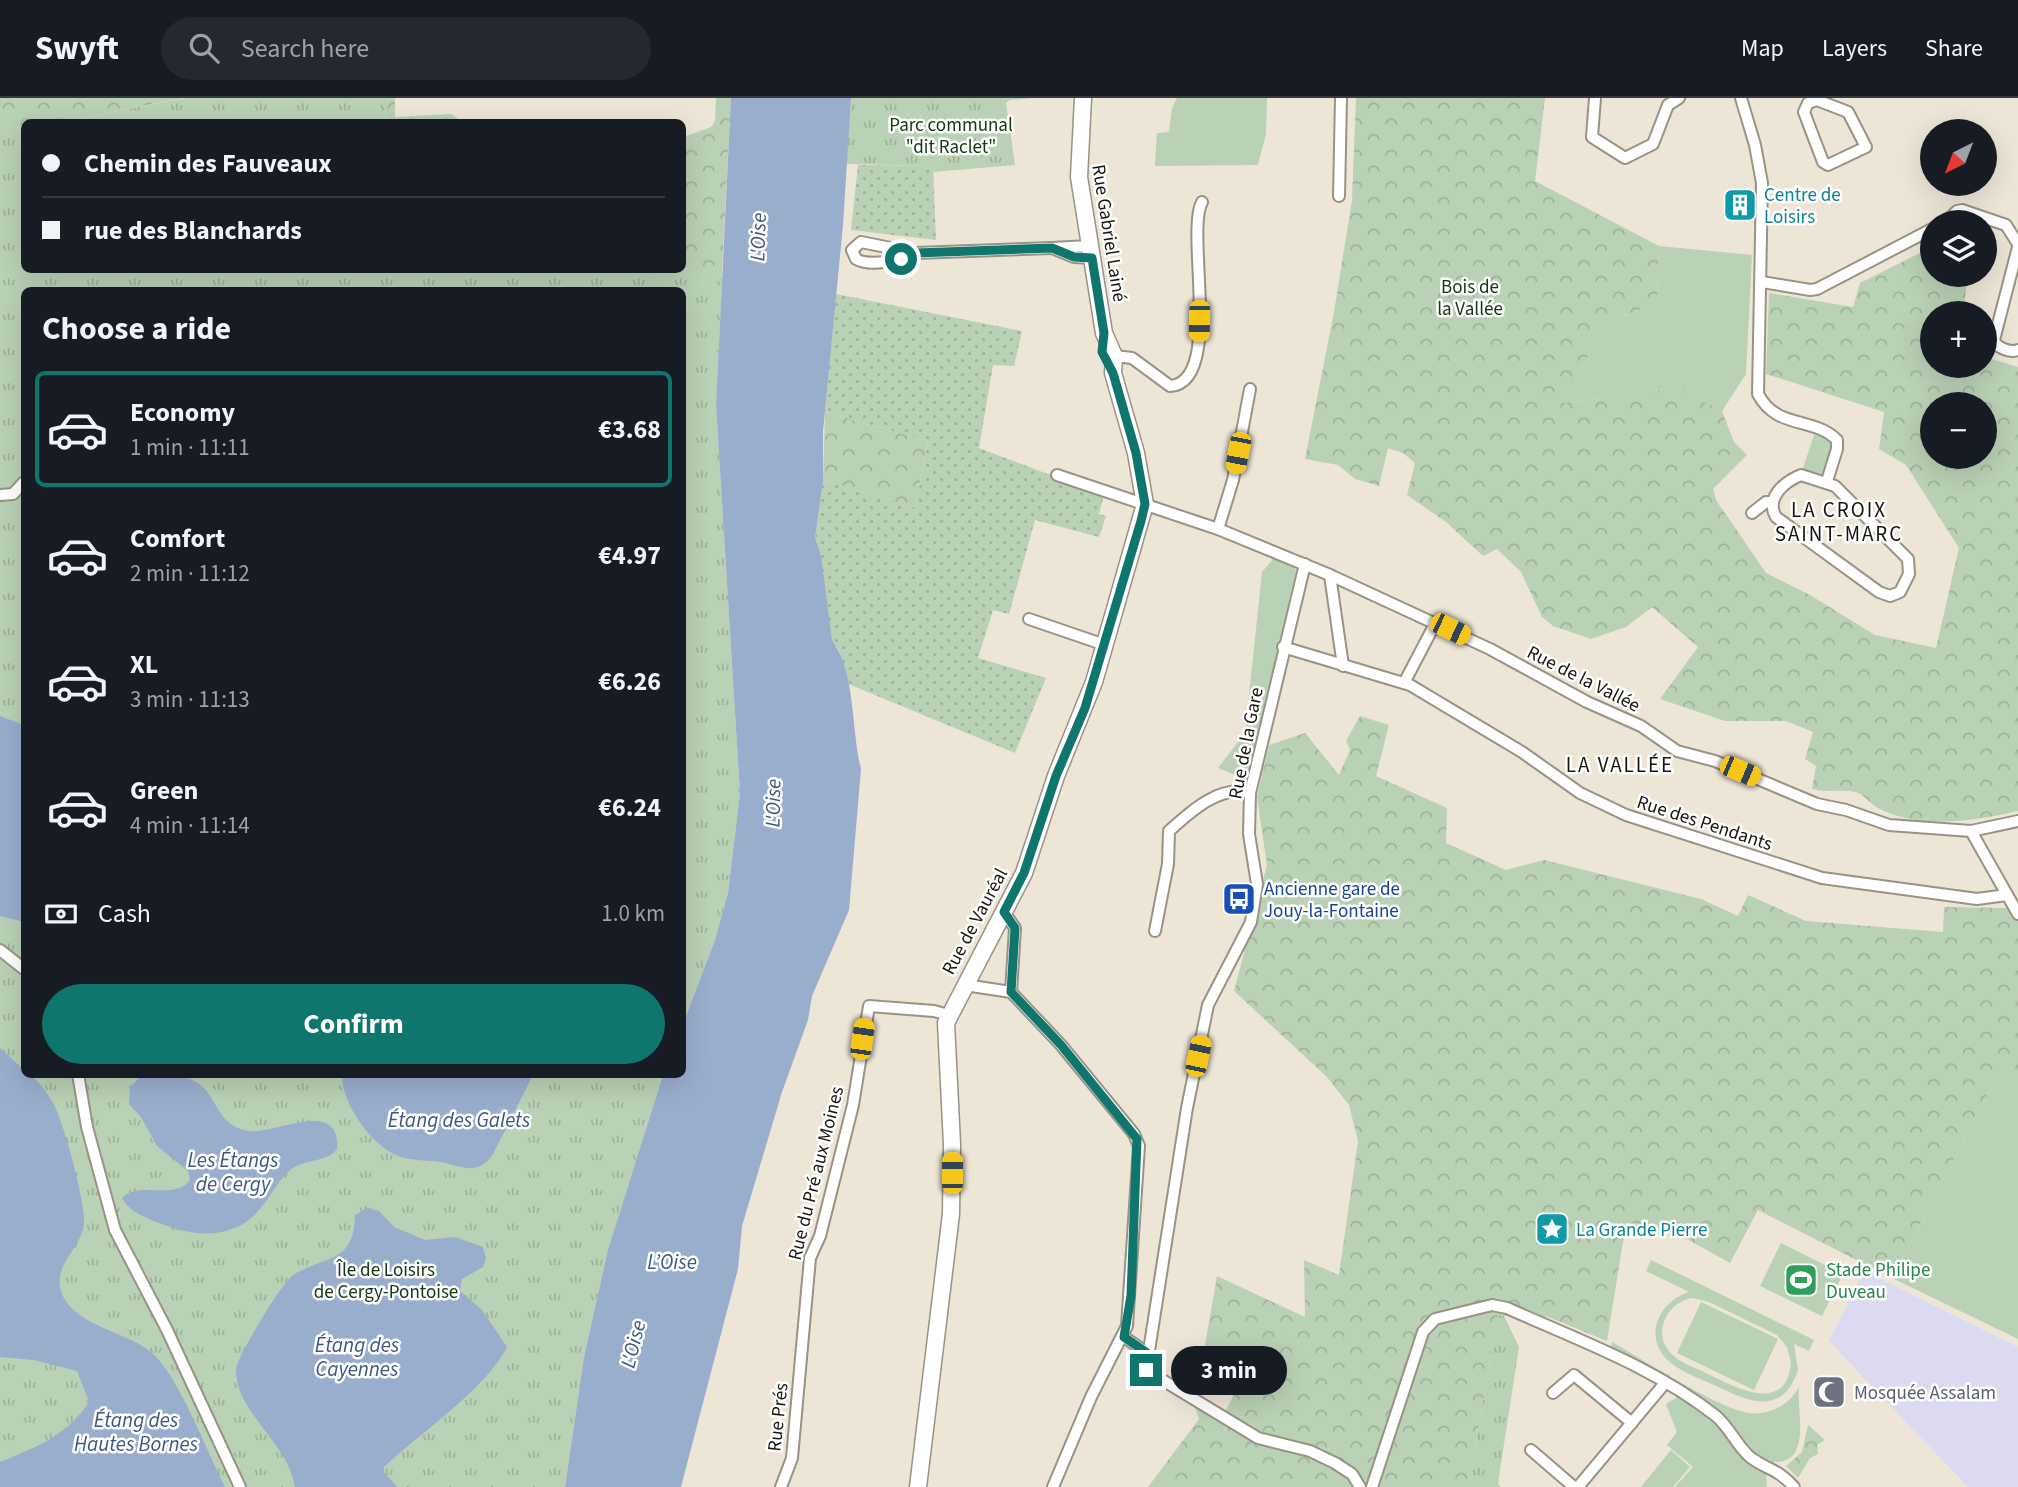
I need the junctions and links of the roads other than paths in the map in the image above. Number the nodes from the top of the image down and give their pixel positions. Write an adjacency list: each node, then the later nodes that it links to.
1 (1083, 98): 12 (street, Rue Gabriel Lainé)
2 (1342, 98): 7 (street)
3 (1595, 98): 4 (street)
4 (1679, 98)
5 (1741, 98): 14 (street)
6 (1827, 100): 6 (street)
7 (1339, 196)
8 (1202, 202): 18 (street)
9 (1997, 222): 11 (street)
10 (1920, 235): 14 (street)
11 (2018, 245): 15 (street)
12 (1091, 252): 13 (street); 16 (street, Rue Gabriel Lainé)
13 (916, 253): 13 (street)
14 (1762, 282): 22 (street)
15 (2013, 288): 17 (street)
16 (1104, 333): 18 (street, Rue Gabriel Lainé); 19 (street, Rue Gabriel Lainé)
17 (2018, 350)
18 (1114, 355): 19 (street, Rue Gabriel Lainé)
19 (1113, 373): 26 (street, Rue Gabriel Lainé)
20 (1250, 389): 28 (street)
21 (1057, 475): 26 (street, Rue de la Vallée)
22 (1827, 481): 25 (street); 25 (street)
23 (21, 485): 24 (street)
24 (0, 495)
25 (1772, 502): 27 (street)
26 (1145, 504): 28 (street, Rue de la Vallée); 33 (street, Rue de Vauréal)
27 (1752, 513)
28 (1218, 529): 29 (street, Rue de la Vallée)
29 (1305, 564): 30 (street, Rue de la Vallée); 34 (street, Rue de la Gare)
30 (1330, 575): 32 (street, Rue de la Vallée); 35 (street)
31 (1029, 619): 33 (street)
32 (1436, 622): 36 (street); 39 (street, Rue de la Vallée)
33 (1105, 645): 41 (street, Rue de Vauréal)
34 (1283, 648): 35 (street, Rue des Pendants); 37 (street, Rue de la Gare)
35 (1343, 666): 36 (street, Rue des Pendants)
36 (1404, 683): 40 (street, Rue des Pendants)
37 (1250, 793): 43 (street); 52 (street, Rue de la Gare)
38 (2018, 821): 39 (street, Rue de la Vallée)
39 (1972, 831): 40 (street)
40 (2007, 895): 42 (street)
41 (1004, 912): 46 (street, Rue de Vauréal); 47 (street)
42 (2018, 914)
43 (1155, 931)
44 (0, 950): 45 (street)
45 (21, 967)
46 (965, 985): 47 (street); 48 (street, Rue de Vauréal)
47 (1011, 992): 50 (street)
48 (948, 1016): 51 (street, Rue du Pré aux Moines); 57 (street, Rue de Vauréal)
49 (79, 1078): 58 (street)
50 (1124, 1337): 52 (street); 62 (street)
51 (801, 1348): 59 (street, Rue Prés)
52 (1147, 1353): 63 (street, Rue de la Gare)
53 (1665, 1383): 55 (street); 64 (street); 66 (street)
54 (1553, 1394): 55 (street)
55 (1632, 1423): 65 (street)
56 (1531, 1450): 65 (street)
57 (923, 1461): 60 (street); 61 (street)
58 (240, 1487)
59 (781, 1487)
60 (918, 1487)
61 (924, 1487)
62 (1053, 1487)
63 (1360, 1487)
64 (1372, 1487)
65 (1576, 1487)
66 (1794, 1487)

